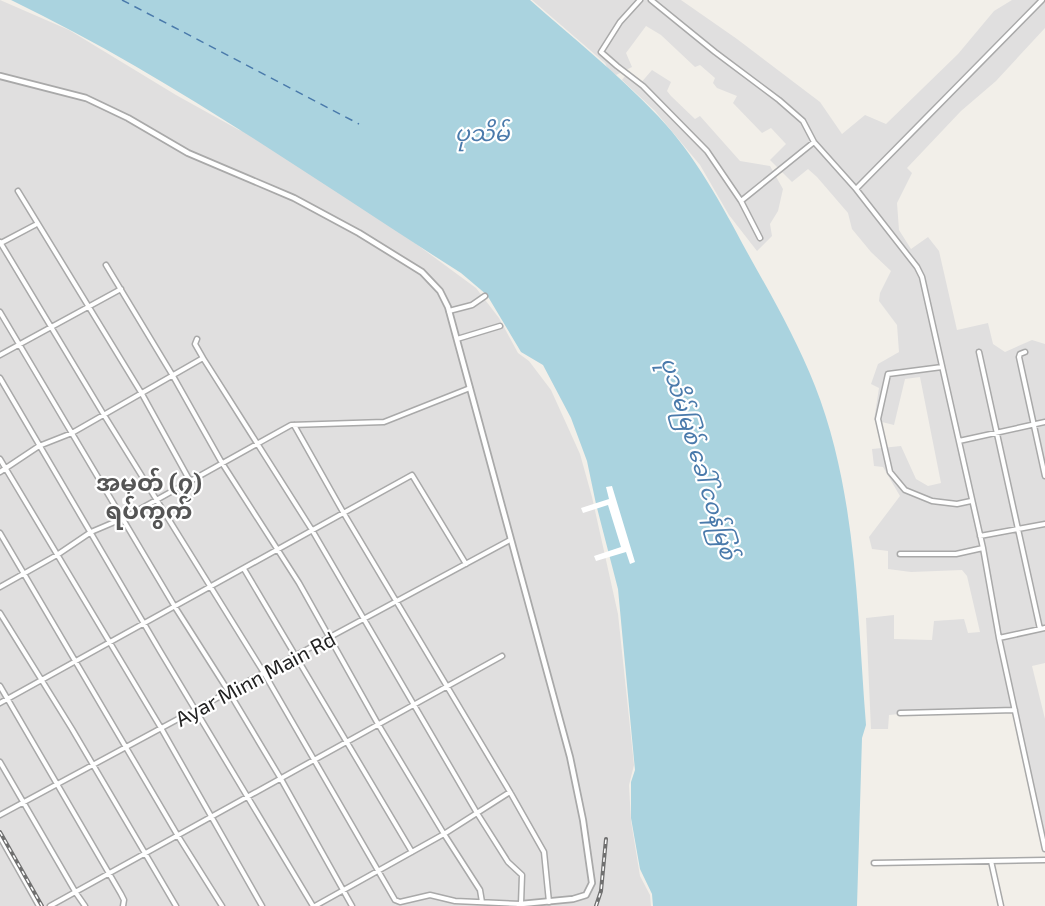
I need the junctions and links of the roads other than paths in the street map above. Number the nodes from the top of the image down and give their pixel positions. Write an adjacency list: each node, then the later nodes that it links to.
1 (640, 0): 8 (street)
2 (651, 0): 5 (street)
3 (1042, 0): 6 (street)
4 (0, 76): 16 (street)
5 (814, 142): 6 (street); 8 (street)
6 (856, 189): 27 (street)
7 (18, 191): 15 (street)
8 (741, 201): 10 (street)
9 (34, 225): 11 (street)
10 (760, 238)
11 (0, 243): 19 (street)
12 (106, 266): 13 (street)
13 (121, 289): 15 (street); 28 (street)
14 (485, 296): 16 (street)
15 (89, 308): 19 (street); 31 (street)
16 (449, 311): 21 (street)
17 (0, 312): 22 (street)
18 (500, 326): 21 (street)
19 (52, 328): 22 (street); 32 (street)
20 (197, 339): 26 (street)
21 (457, 339): 30 (street)
22 (19, 345): 25 (street); 36 (street)
23 (979, 352): 37 (street)
24 (1025, 352): 35 (street)
25 (0, 355)
26 (204, 358): 28 (street); 39 (street)
27 (942, 367): 38 (street); 48 (street)
28 (173, 376): 31 (street); 42 (street)
29 (0, 378): 40 (street)
30 (470, 388): 34 (street); 57 (street)
31 (142, 394): 32 (street); 46 (street)
32 (104, 415): 36 (street); 47 (street)
33 (1045, 422): 35 (street)
34 (294, 425): 39 (street); 49 (street)
35 (1034, 425): 37 (street); 45 (street)
36 (72, 433): 40 (street); 50 (street)
37 (996, 433): 38 (street); 53 (street)
38 (959, 441): 48 (street)
39 (258, 443): 42 (street); 52 (street)
40 (39, 446): 43 (street); 55 (street)
41 (0, 459): 43 (street)
42 (222, 463): 46 (street); 59 (street)
43 (6, 469): 44 (street); 61 (street)
44 (0, 472)
45 (1045, 476)
46 (190, 481): 47 (street)
47 (157, 500): 50 (street); 66 (street)
48 (972, 501): 56 (street)
49 (343, 512): 52 (street); 62 (street); 67 (street)
50 (124, 518): 55 (street); 68 (street)
51 (1045, 524): 53 (street)
52 (312, 530): 59 (street); 70 (street)
53 (1018, 530): 56 (street); 72 (street)
54 (0, 532): 64 (street)
55 (91, 532): 61 (street); 71 (street)
56 (980, 536): 58 (street)
57 (510, 540): 62 (street, Ayar Minn Main Rd); 119 (street)
58 (983, 548): 60 (street); 74 (street)
59 (278, 549): 63 (street); 73 (street)
60 (900, 554)
61 (57, 555): 64 (street); 75 (street)
62 (466, 564): 67 (street, Ayar Minn Main Rd)
63 (243, 569): 66 (street); 76 (street)
64 (23, 574): 65 (street); 78 (street)
65 (0, 587)
66 (212, 588): 68 (street); 79 (street)
67 (397, 602): 70 (street, Ayar Minn Main Rd); 82 (street)
68 (175, 607): 71 (street); 83 (street)
69 (0, 613): 80 (street)
70 (364, 619): 73 (street, Ayar Minn Main Rd); 86 (street)
71 (144, 624): 75 (street); 87 (street)
72 (1042, 629): 74 (street)
73 (330, 637): 76 (street, Ayar Minn Main Rd); 90 (street)
74 (999, 638): 88 (street)
75 (109, 643): 78 (street); 91 (street)
76 (296, 656): 79 (street, Ayar Minn Main Rd); 92 (street)
77 (502, 656): 82 (street)
78 (75, 662): 80 (street); 93 (street)
79 (264, 673): 83 (street, Ayar Minn Main Rd); 94 (street)
80 (42, 680): 84 (street); 96 (street)
81 (0, 686): 84 (street)
82 (447, 686): 86 (street); 99 (street)
83 (229, 692): 87 (street, Ayar Minn Main Rd); 97 (street)
84 (7, 699): 85 (street); 98 (street)
85 (0, 703)
86 (412, 704): 90 (street); 102 (street)
87 (195, 710): 91 (street, Ayar Minn Main Rd); 100 (street)
88 (1015, 710): 89 (street); 108 (street)
89 (900, 713)
90 (378, 724): 92 (street); 105 (street)
91 (162, 728): 93 (street, Ayar Minn Main Rd); 104 (street)
92 (346, 742): 94 (street); 109 (street)
93 (127, 747): 96 (street, Ayar Minn Main Rd); 106 (street)
94 (315, 760): 97 (street); 114 (street)
95 (0, 762): 101 (street)
96 (93, 765): 98 (street, Ayar Minn Main Rd); 110 (street)
97 (281, 779): 100 (street); 116 (street)
98 (58, 784): 101 (street, Ayar Minn Main Rd); 115 (street)
99 (510, 792): 102 (street); 119 (street)
100 (247, 798): 104 (street); 128 (street)
101 (24, 802): 103 (street, Ayar Minn Main Rd); 117 (street)
102 (477, 813): 105 (street); 120 (street)
103 (0, 815)
104 (211, 818): 106 (street); 127 (street)
105 (444, 834): 109 (street); 118 (street)
106 (178, 836): 110 (street); 126 (street)
107 (0, 837): 121 (street)
108 (1045, 849)
109 (412, 852): 114 (street)
110 (145, 854): 115 (street); 125 (street)
111 (1045, 860): 112 (street)
112 (991, 861): 113 (street); 130 (street)
113 (874, 863)
114 (379, 871): 116 (street); 118 (street)
115 (110, 875): 117 (street); 124 (street)
116 (343, 890): 128 (street); 129 (street)
117 (76, 893): 122 (street); 123 (street)
118 (482, 902): 120 (street)
119 (549, 902): 120 (street)
120 (520, 905)
121 (39, 906)
122 (50, 906)
123 (86, 906)
124 (123, 906)
125 (176, 906)
126 (222, 906)
127 (262, 906)
128 (314, 906)
129 (352, 906)
130 (1001, 906)

